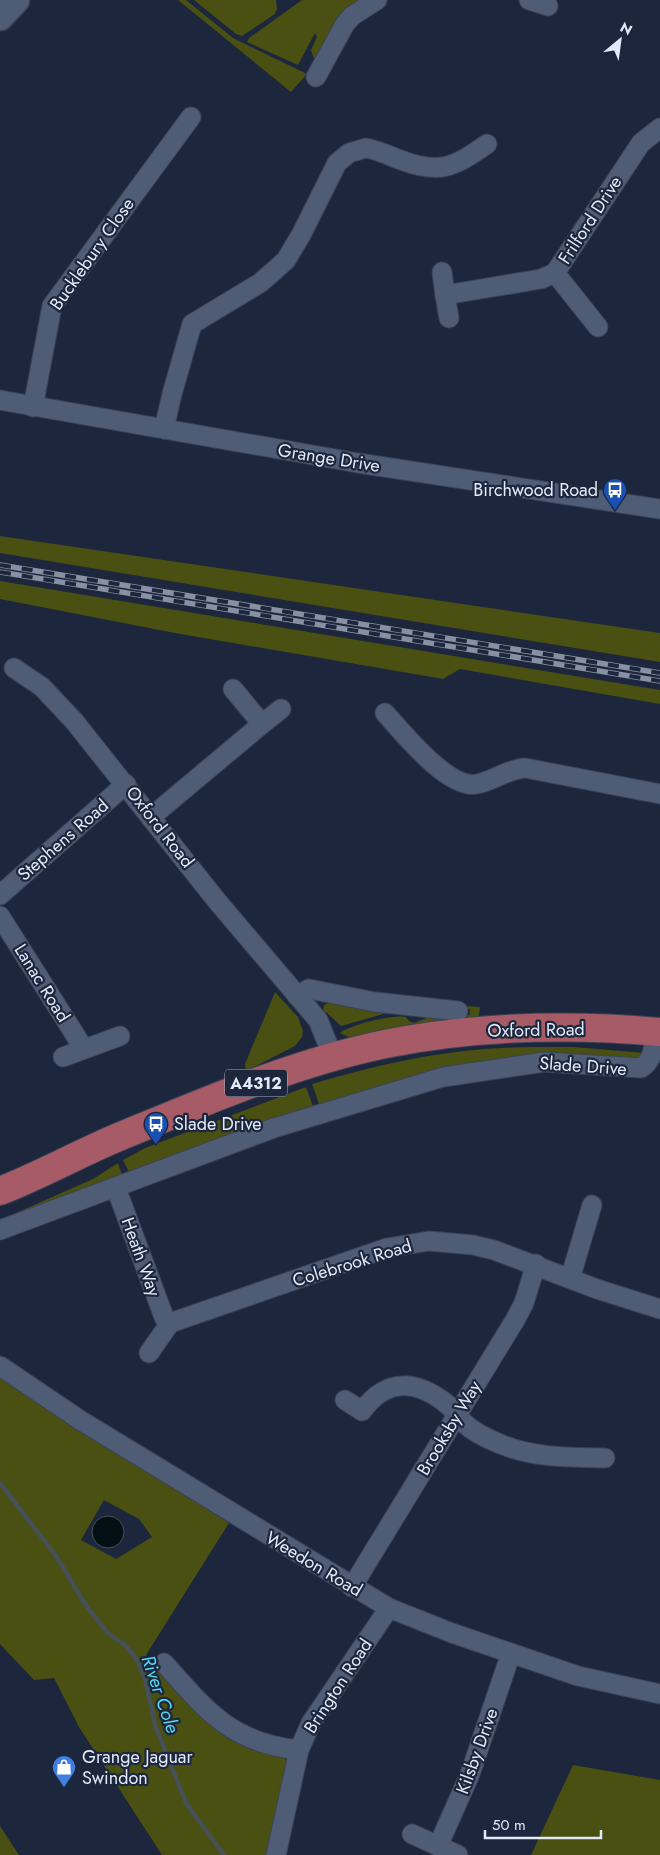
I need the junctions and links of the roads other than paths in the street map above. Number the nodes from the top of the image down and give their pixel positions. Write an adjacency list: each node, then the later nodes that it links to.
1 (16, 0): 3 (main road)
2 (377, 0): 4 (street)
3 (0, 18)
4 (316, 77)
5 (190, 117): 14 (street, Bucklebury Close)
6 (660, 128): 9 (street, Frilford Drive)
7 (487, 144): 15 (street)
8 (442, 272): 10 (street)
9 (555, 273): 10 (street, Frilford Drive); 12 (street)
10 (445, 295): 11 (street)
11 (449, 318)
12 (598, 327)
13 (0, 400): 14 (street, Grange Drive)
14 (32, 407): 15 (street, Grange Drive)
15 (164, 430): 16 (street, Grange Drive)
16 (660, 508)
17 (14, 668): 22 (street, Oxford Road)
18 (233, 689): 21 (street)
19 (280, 709): 21 (street)
20 (385, 713): 23 (street)
21 (262, 724): 24 (street)
22 (126, 784): 24 (street, Oxford Road); 25 (street, Stephens Road)
23 (660, 794)
24 (151, 817): 27 (street, Oxford Road)
25 (0, 895)
26 (0, 916): 31 (street, Lanac Road)
27 (297, 996): 28 (street); 33 (street, Oxford Road)
28 (458, 1012)
29 (658, 1031): 33 (main road, Oxford Road / A4312); 34 (street, Slade Drive)
30 (120, 1036): 31 (street)
31 (84, 1049): 32 (street)
32 (63, 1057)
33 (334, 1057): 35 (main road, A4312)
34 (116, 1188): 37 (street, Slade Drive); 41 (street, Heath Way)
35 (0, 1191)
36 (592, 1205): 39 (street)
37 (0, 1230)
38 (536, 1264): 39 (street, Colebrook Road); 41 (street, Colebrook Road); 45 (street, Brooksby Way)
39 (570, 1279): 40 (street, Colebrook Road)
40 (660, 1309)
41 (170, 1323): 42 (street)
42 (149, 1353)
43 (0, 1366): 47 (street, Weedon Road)
44 (345, 1400): 45 (street)
45 (456, 1415): 46 (street); 47 (street, Brooksby Way)
46 (605, 1458)
47 (352, 1587): 48 (street, Weedon Road)
48 (389, 1608): 49 (street, Weedon Road); 52 (street, Brington Road)
49 (511, 1654): 51 (street, Weedon Road); 54 (street, Kilsby Drive)
50 (164, 1663): 52 (street)
51 (660, 1694)
52 (299, 1750): 55 (street, Brington Road)
53 (412, 1834): 54 (street)
54 (438, 1846): 56 (street)
55 (276, 1855)
56 (458, 1855)

